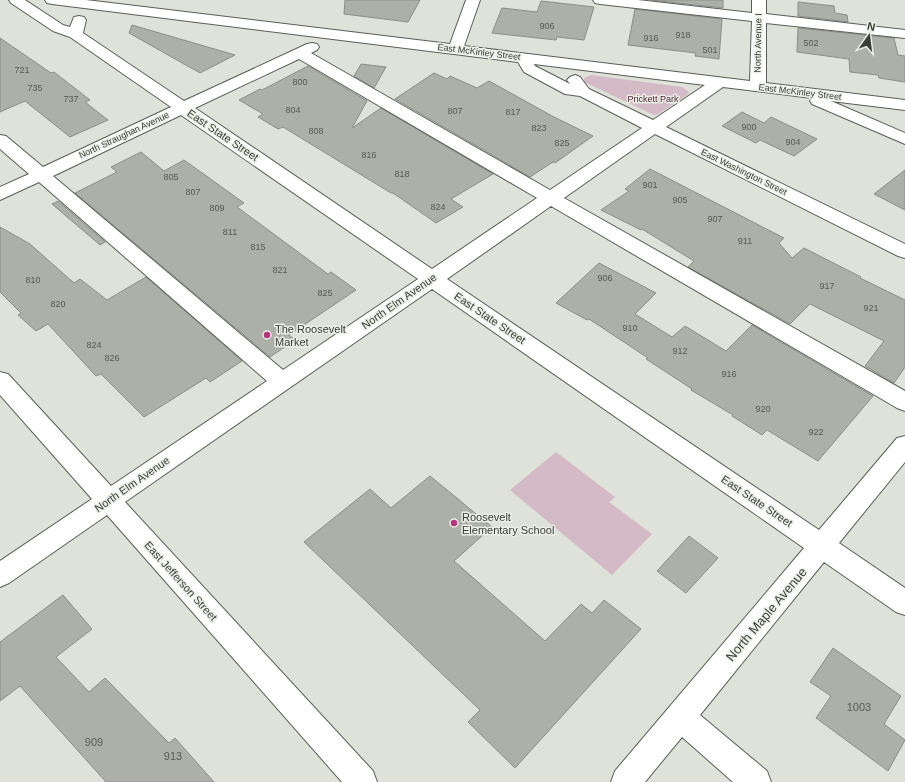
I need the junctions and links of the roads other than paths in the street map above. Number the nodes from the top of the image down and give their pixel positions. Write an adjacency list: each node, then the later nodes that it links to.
1 (16, 0): 10 (street, East State Street)
2 (52, 0): 7 (street, East McKinley Street)
3 (473, 0): 13 (street)
4 (600, 0): 9 (street)
5 (759, 0): 9 (street, North Avenue I)
6 (190, 3): 8 (street)
7 (92, 5): 8 (street, East McKinley Street); 10 (street)
8 (179, 16): 12 (street, East McKinley Street)
9 (758, 18): 11 (street); 18 (street, North Avenue I)
10 (76, 34): 22 (street, East State Street)
11 (905, 34)
12 (336, 35): 13 (street, East McKinley Street); 14 (street, North Straughan Avenue)
13 (456, 50): 15 (street, East McKinley Street)
14 (300, 53): 22 (street, North Straughan Avenue); 28 (street)
15 (523, 58): 16 (street, East McKinley Street); 20 (street, East Washington Street)
16 (581, 65): 17 (street, East McKinley Street); 20 (street)
17 (720, 82): 18 (street, East McKinley Street); 23 (street, North Elm Avenue)
18 (758, 87): 19 (street, East McKinley Street)
19 (797, 91): 21 (street, East McKinley Street); 25 (street)
20 (583, 92): 23 (street, East Washington Street)
21 (905, 105)
22 (182, 108): 26 (street, North Straughan Avenue); 30 (street, East State Street)
23 (654, 127): 28 (street, North Elm Avenue); 29 (street, East Washington Street)
24 (0, 140): 26 (street)
25 (905, 140)
26 (40, 175): 27 (street, North Straughan Avenue); 32 (street)
27 (0, 194)
28 (550, 198): 30 (street, North Elm Avenue); 33 (street)
29 (905, 252)
30 (432, 278): 32 (street, North Elm Avenue); 36 (street, East State Street)
31 (0, 380): 35 (street, East Jefferson Street)
32 (282, 381): 35 (street, North Elm Avenue)
33 (905, 402)
34 (905, 445): 36 (street, North Maple Avenue)
35 (109, 500): 37 (street, North Elm Avenue); 40 (street, East Jefferson Street)
36 (822, 546): 38 (street, East State Street); 39 (street, North Maple Avenue)
37 (0, 575)
38 (905, 603)
39 (680, 717): 41 (street, North Maple Avenue); 42 (street)
40 (362, 782)
41 (626, 782)
42 (756, 782)

